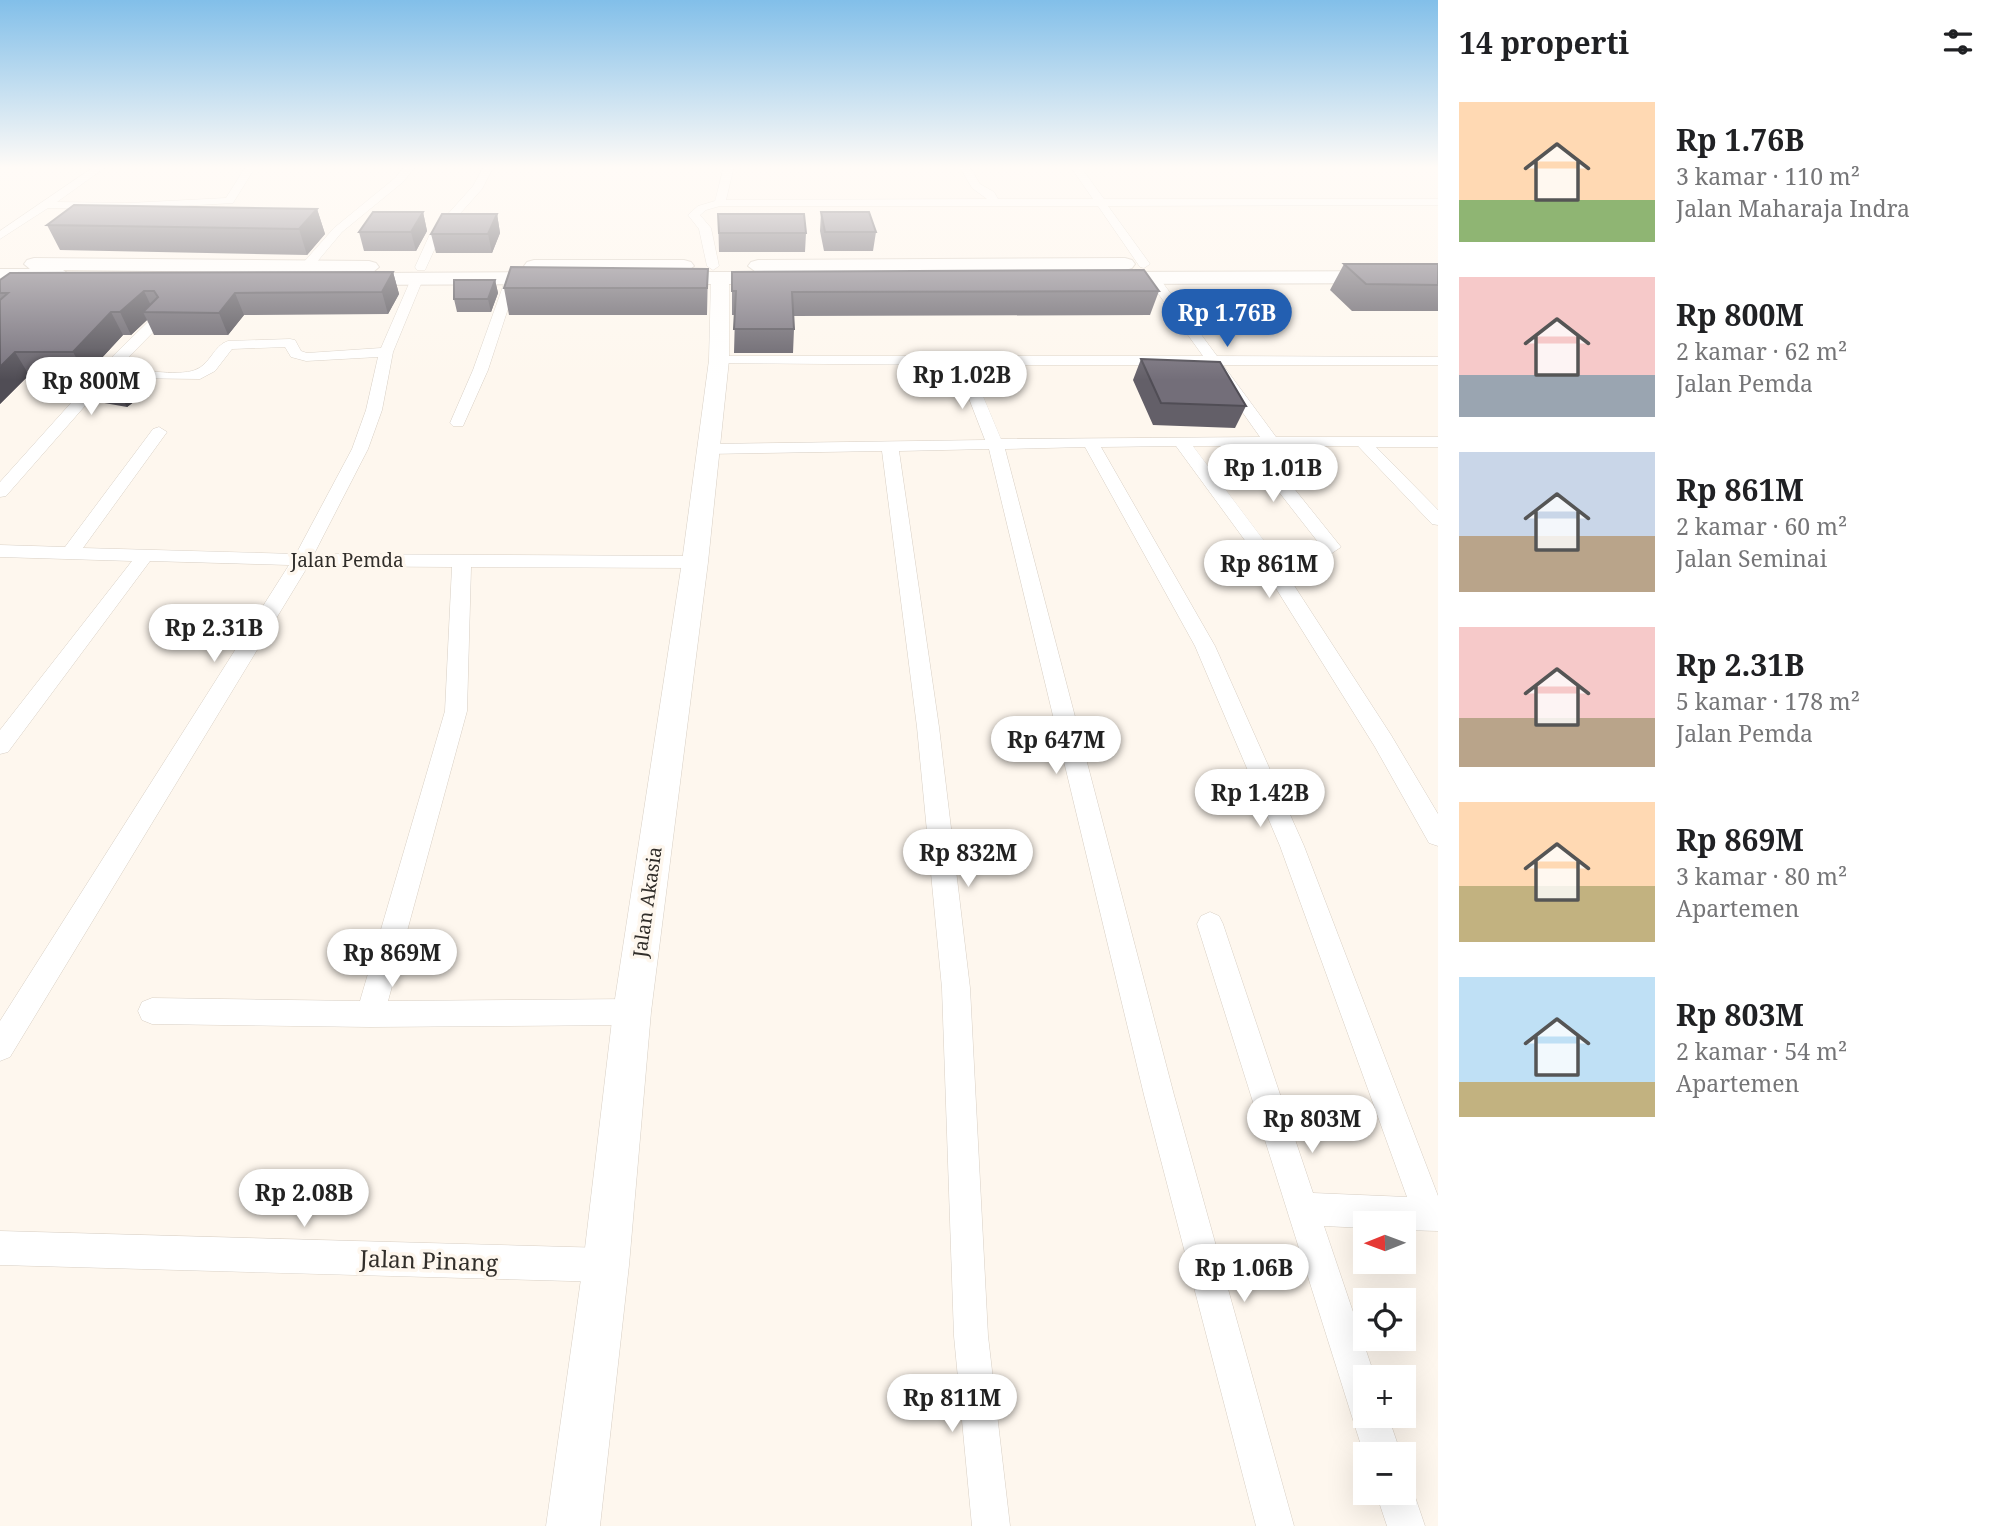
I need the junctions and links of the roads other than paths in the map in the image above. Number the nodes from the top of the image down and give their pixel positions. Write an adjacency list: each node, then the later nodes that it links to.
1 (332, 237): 7 (street)
2 (435, 237): 12 (street)
3 (708, 237): 11 (street)
4 (1124, 237): 8 (street)
5 (0, 264): 10 (highway)
6 (1438, 264): 9 (highway)
7 (307, 266): 10 (highway); 12 (highway)
8 (1148, 271): 9 (highway); 11 (highway); 20 (street)
9 (1263, 271): 15 (highway)
10 (253, 272): 12 (highway); 14 (highway)
11 (717, 272): 12 (highway); 16 (highway); 21 (street, Jalan Akasia)
12 (419, 273): 16 (highway); 19 (street)
13 (0, 275): 14 (highway)
14 (35, 275): 17 (street)
15 (1438, 277)
16 (512, 278): 25 (street)
17 (18, 290)
18 (159, 320): 24 (street)
19 (386, 352): 24 (street); 42 (street)
20 (1213, 359): 22 (street); 23 (street); 30 (street)
21 (719, 360): 23 (street); 35 (street, Jalan Akasia)
22 (1438, 360)
23 (962, 363): 33 (street)
24 (105, 374): 36 (street)
25 (458, 424)
26 (159, 432): 40 (street)
27 (1181, 441): 29 (street); 32 (street); 38 (street)
28 (1362, 441): 30 (street); 31 (street); 37 (street)
29 (1248, 442): 30 (street); 38 (street)
30 (1272, 442)
31 (1438, 442)
32 (1091, 443): 33 (street); 53 (street)
33 (996, 446): 34 (street); 60 (street)
34 (890, 447): 35 (street); 59 (street)
35 (707, 449): 44 (street, Jalan Akasia)
36 (0, 492)
37 (1438, 520)
38 (1260, 548): 46 (street)
39 (0, 551): 40 (street, Jalan Pemda)
40 (69, 554): 41 (street, Jalan Pemda)
41 (144, 557): 42 (street, Jalan Pemda); 45 (street)
42 (302, 560): 43 (street, Jalan Pemda); 51 (street)
43 (462, 561): 44 (street, Jalan Pemda); 50 (street)
44 (695, 562): 49 (street, Jalan Akasia)
45 (0, 746)
46 (1438, 836)
47 (1210, 924): 52 (street)
48 (152, 1011): 50 (street)
49 (632, 1012): 50 (street); 55 (street, Jalan Akasia)
50 (370, 1014)
51 (0, 1047)
52 (1303, 1209): 53 (street); 56 (street)
53 (1434, 1215)
54 (0, 1248): 55 (street, Jalan Pinang)
55 (606, 1265): 58 (street, Jalan Akasia)
56 (1353, 1365)
57 (1399, 1505): 61 (street)
58 (573, 1526)
59 (991, 1526)
60 (1275, 1526)
61 (1406, 1526)

